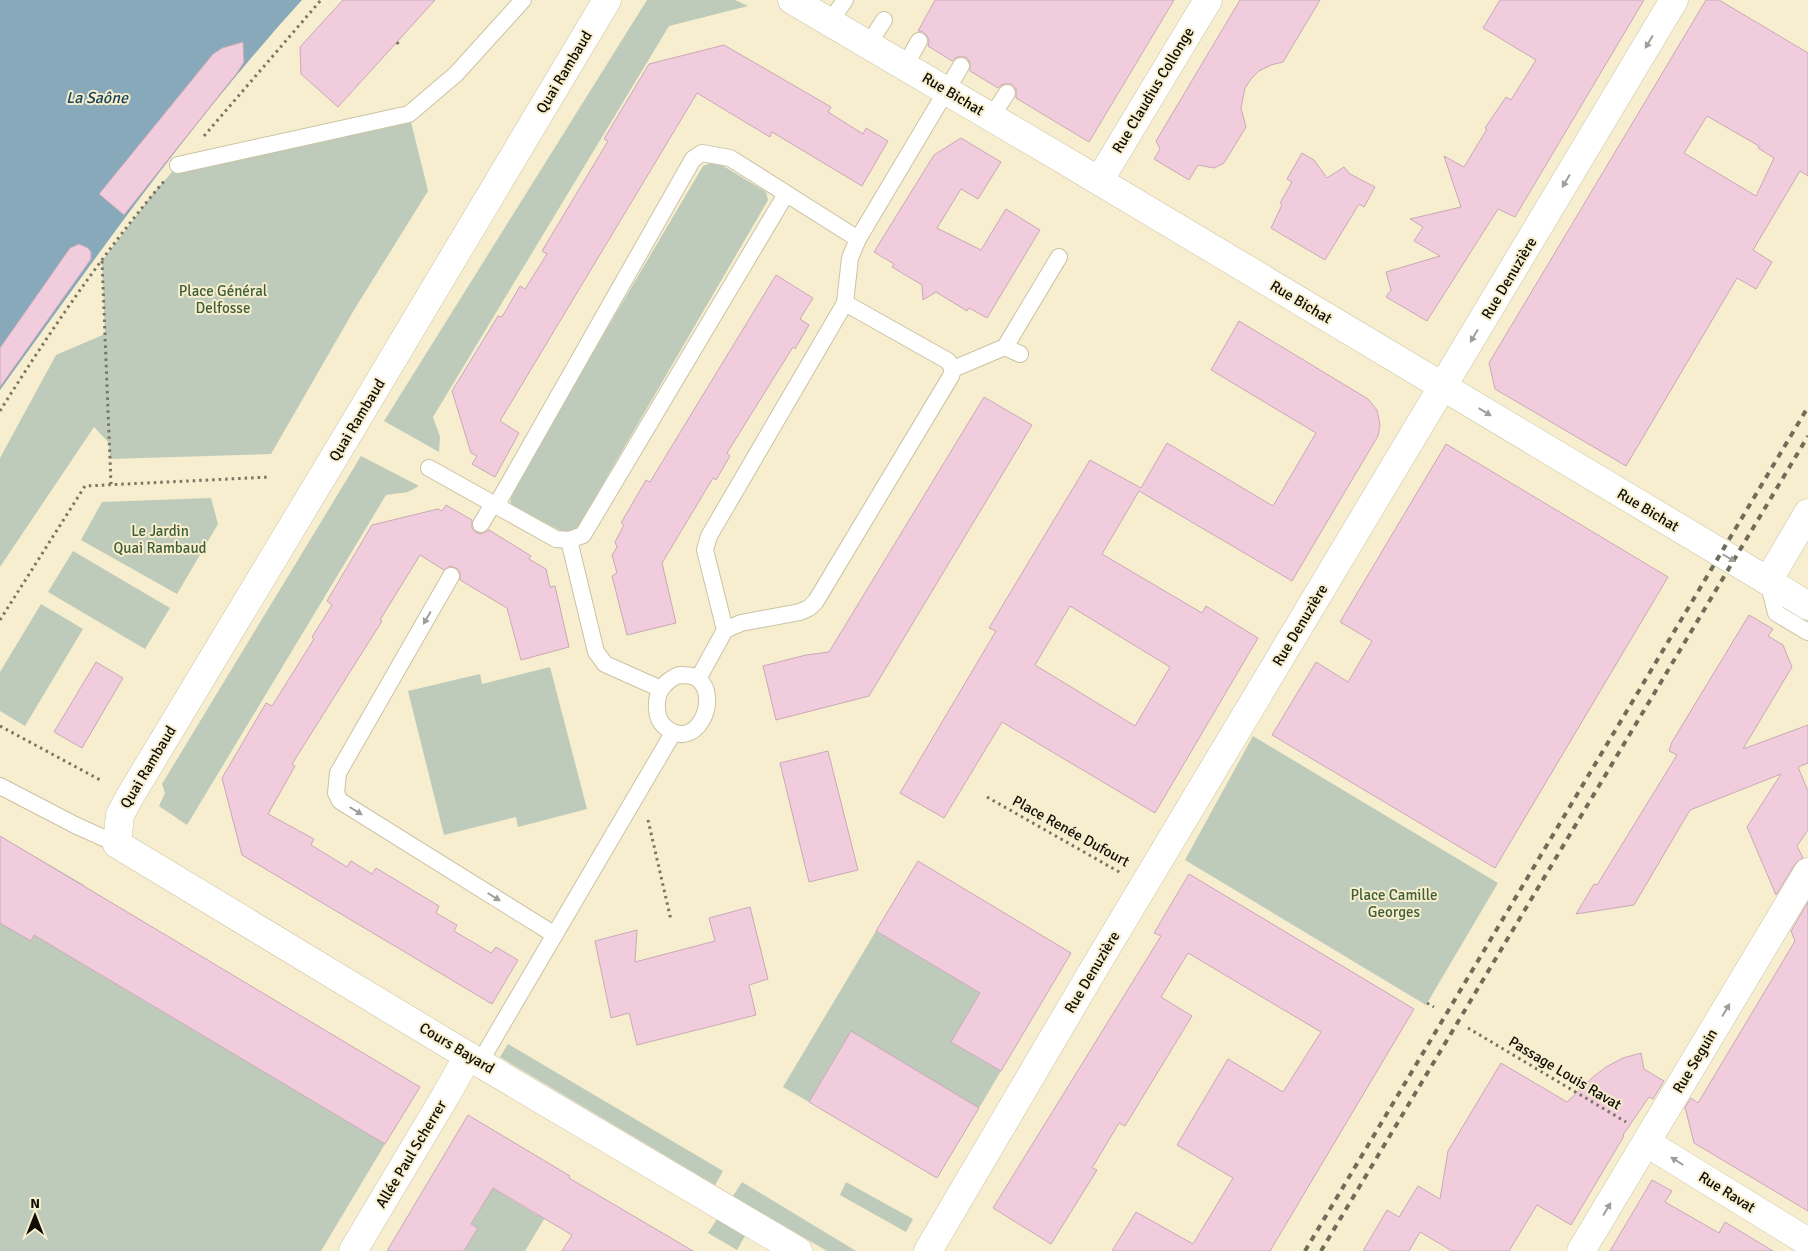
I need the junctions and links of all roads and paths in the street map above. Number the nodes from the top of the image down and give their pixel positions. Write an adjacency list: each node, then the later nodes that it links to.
1 (321, 0): 17 (path)
2 (523, 0): 17 (lane)
3 (607, 0): 50 (street, Quai Rambaud)
4 (792, 0): 9 (street, Rue Bichat)
5 (845, 0): 9 (lane)
6 (1208, 0): 18 (street, Rue Claudius Collonge)
7 (1674, 0): 27 (street, Rue Denuzière, one-way to 27)
8 (884, 20): 11 (lane)
9 (830, 22): 11 (street, Rue Bichat)
10 (919, 41): 12 (lane)
11 (868, 45): 12 (street, Rue Bichat)
12 (905, 66): 14 (street, Rue Bichat)
13 (960, 66): 14 (lane)
14 (945, 90): 16 (street, Rue Bichat); 20 (lane)
15 (1007, 93): 16 (lane)
16 (991, 117): 18 (street, Rue Bichat)
17 (178, 165): 22 (path)
18 (1099, 181): 27 (street, Rue Bichat)
19 (786, 194): 20 (lane); 32 (lane); 35 (lane)
20 (858, 239): 23 (lane)
21 (1059, 257): 24 (lane)
22 (102, 261): 28 (path); 31 (path)
23 (845, 303): 26 (lane); 40 (lane)
24 (1005, 347): 25 (lane); 26 (lane)
25 (1020, 354)
26 (953, 369): 40 (lane)
27 (1443, 387): 37 (street, Rue Bichat, one-way to 37); 52 (street, Rue Denuzière)
28 (0, 411)
29 (429, 468): 32 (lane)
30 (270, 477): 31 (path)
31 (111, 484): 39 (path)
32 (494, 505): 34 (lane); 35 (lane)
33 (1808, 513): 37 (street)
34 (481, 524)
35 (569, 540): 43 (lane)
36 (451, 576): 54 (lane, one-way to 54)
37 (1768, 580): 38 (street, Rue Bichat); 41 (lane)
38 (1808, 606)
39 (0, 620)
40 (724, 630): 42 (lane)
41 (1808, 632)
42 (698, 679): 43 (lane); 45 (lane)
43 (661, 689): 45 (lane)
44 (0, 726): 46 (path)
45 (673, 733): 48 (lane)
46 (102, 781)
47 (0, 786): 50 (lane)
48 (641, 788): 53 (path); 54 (lane)
49 (987, 797): 52 (path, Place Renée Dufourt)
50 (117, 844): 58 (street, Cours Bayard)
51 (1808, 872): 59 (street, Rue Seguin, one-way to 51)
52 (1144, 886): 63 (street, Rue Denuzière)
53 (672, 920)
54 (555, 935): 58 (lane)
55 (1427, 1003): 56 (path)
56 (1434, 1007)
57 (1468, 1028): 59 (path, Passage Louis Ravat)
58 (474, 1059): 61 (street, Allée Paul Scherrer); 62 (street, Cours Bayard)
59 (1648, 1140): 60 (street, Rue Ravat, one-way to 59); 64 (street, Rue Seguin, one-way to 59)
60 (1808, 1242)
61 (353, 1251)
62 (798, 1251)
63 (928, 1251)
64 (1581, 1251)

